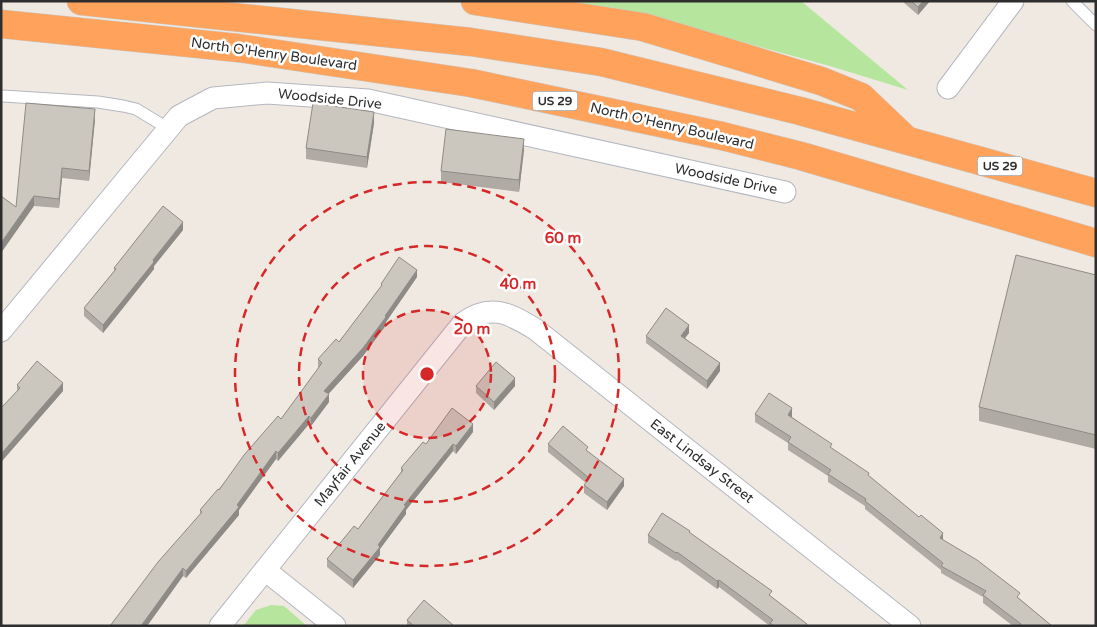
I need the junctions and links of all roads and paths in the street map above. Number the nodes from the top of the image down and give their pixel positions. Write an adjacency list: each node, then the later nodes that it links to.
1 (81, 1): 10 (highway, US 29)
2 (475, 1): 10 (highway)
3 (1013, 1): 7 (street)
4 (1072, 1): 6 (lane)
5 (1, 24): 13 (highway, North O'Henry Boulevard / US 29)
6 (1096, 25)
7 (948, 88)
8 (3, 96): 9 (lane)
9 (169, 128): 11 (street, Woodside Drive); 15 (street, Woodside Drive)
10 (905, 139): 12 (highway, US 29)
11 (785, 192)
12 (1096, 193)
13 (1096, 243)
14 (487, 311): 16 (street, Mayfair Avenue); 19 (street, East Lindsay Street)
15 (1, 331)
16 (265, 570): 17 (street, Mayfair Avenue); 18 (street)
17 (220, 626)
18 (335, 626)
19 (910, 626)

